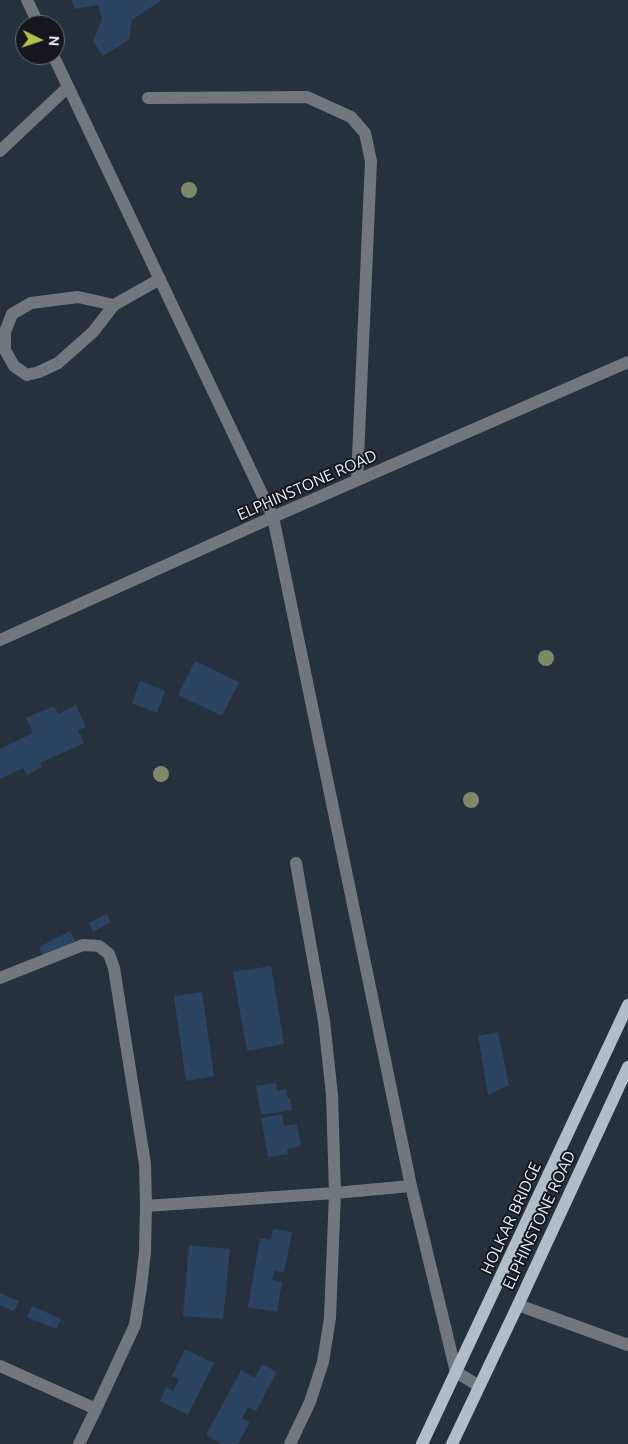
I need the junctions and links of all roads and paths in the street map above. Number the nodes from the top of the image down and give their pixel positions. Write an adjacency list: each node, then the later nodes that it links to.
1 (27, 0): 2 (street)
2 (34, 15)
3 (58, 65): 4 (street)
4 (68, 87): 6 (street); 7 (street)
5 (148, 98): 10 (street)
6 (0, 151)
7 (160, 279): 8 (street); 11 (street)
8 (114, 305): 8 (street)
9 (628, 362): 10 (street, ELPHINSTONE ROAD)
10 (358, 480): 11 (street, ELPHINSTONE ROAD)
11 (273, 517): 12 (street, ELPHINSTONE ROAD); 17 (street)
12 (0, 640)
13 (296, 864): 18 (street)
14 (0, 978): 19 (street)
15 (628, 1006): 23 (main road, HOLKAR BRIDGE)
16 (626, 1075): 20 (main road, ELPHINSTONE ROAD)
17 (411, 1186): 18 (street); 23 (street)
18 (335, 1194): 19 (street); 27 (street)
19 (146, 1206): 25 (street)
20 (518, 1305): 21 (street); 24 (main road, ELPHINSTONE ROAD)
21 (628, 1345)
22 (0, 1366): 25 (street)
23 (456, 1372): 24 (street); 28 (main road, HOLKAR BRIDGE)
24 (479, 1386): 29 (main road, ELPHINSTONE ROAD)
25 (96, 1410): 26 (street)
26 (79, 1444)
27 (290, 1444)
28 (422, 1444)
29 (452, 1444)

